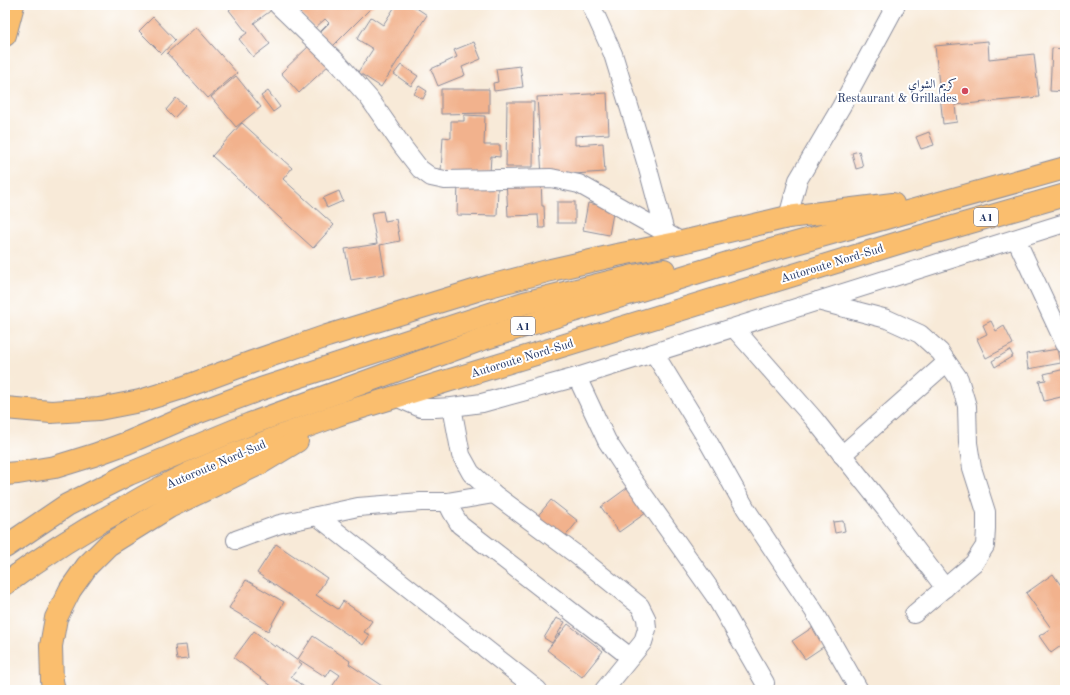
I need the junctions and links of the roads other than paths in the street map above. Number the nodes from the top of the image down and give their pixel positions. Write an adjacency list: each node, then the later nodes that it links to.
1 (12, 5): 5 (main road)
2 (278, 5): 11 (street)
3 (592, 5): 11 (street)
4 (896, 5): 9 (street)
5 (5, 35)
6 (1065, 168): 7 (main road, Autoroute Nord-Sud / A1)
7 (966, 195): 9 (main road); 13 (main road, Autoroute Nord-Sud / A1)
8 (1065, 195): 20 (main road, Autoroute Nord-Sud / A1)
9 (788, 217): 11 (main road)
10 (1065, 224): 12 (street)
11 (674, 237): 22 (main road)
12 (1016, 239): 14 (street); 16 (street)
13 (760, 253): 25 (main road); 30 (main road, Autoroute Nord-Sud / A1)
14 (818, 301): 15 (street); 18 (street)
15 (734, 328): 17 (street); 24 (street)
16 (1065, 344)
17 (654, 353): 19 (street); 39 (street)
18 (947, 362): 24 (street); 32 (street)
19 (577, 377): 21 (street); 35 (street)
20 (396, 397): 21 (street); 23 (main road, Autoroute Nord-Sud / A1)
21 (452, 407): 26 (street)
22 (5, 408)
23 (346, 412): 31 (main road, Autoroute Nord-Sud / A1); 37 (main road)
24 (842, 455): 32 (street)
25 (5, 474)
26 (494, 494): 27 (street); 34 (street)
27 (447, 502): 28 (street); 34 (street)
28 (317, 516): 29 (street); 38 (street)
29 (236, 540)
30 (5, 547)
31 (5, 584)
32 (945, 588): 33 (street)
33 (914, 614)
34 (630, 657): 36 (street)
35 (765, 683)
36 (606, 689)
37 (54, 690)
38 (538, 690)
39 (859, 690)

